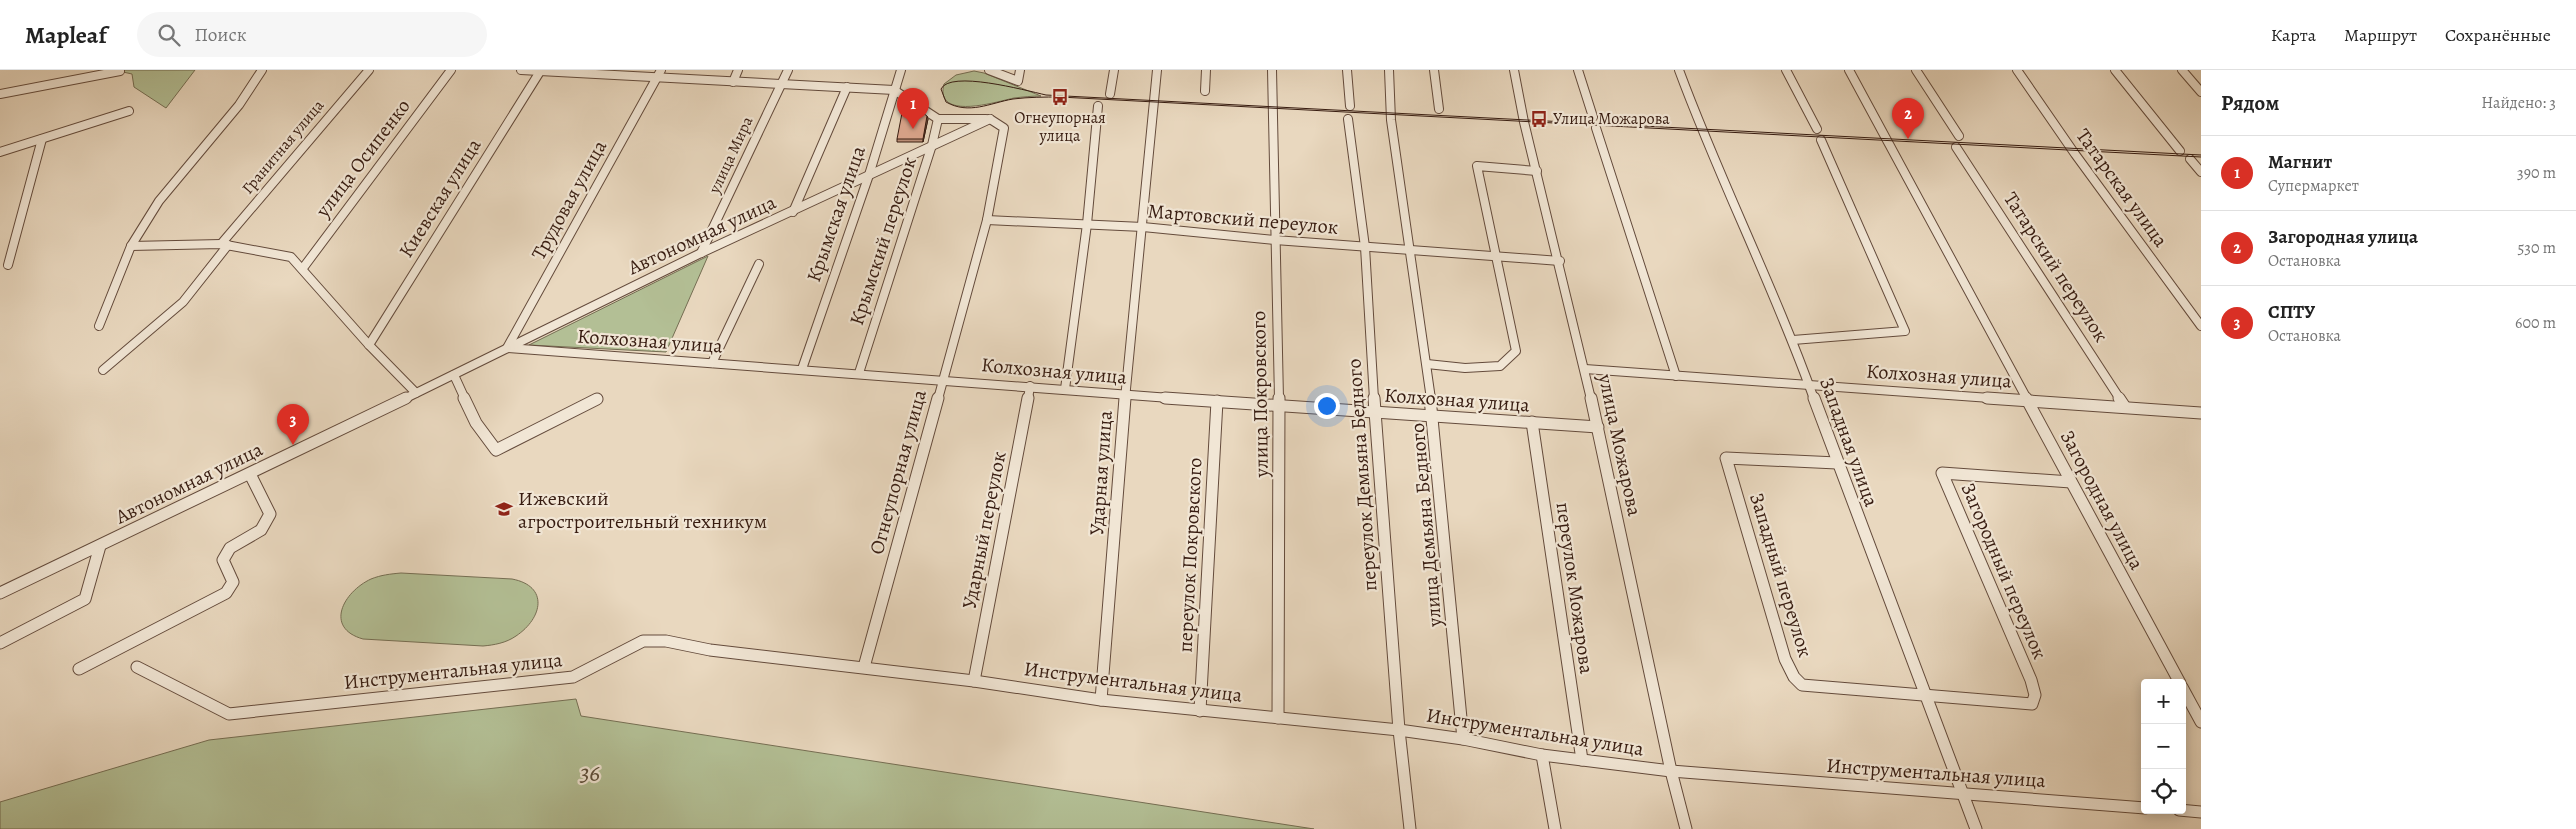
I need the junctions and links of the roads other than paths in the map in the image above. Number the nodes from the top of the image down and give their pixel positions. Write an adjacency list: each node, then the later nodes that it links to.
1 (262, 70): 65 (street)
2 (369, 70): 64 (street, Гранитная улица)
3 (451, 70): 73 (street, улица Осипенко)
4 (521, 70): 5 (street)
5 (541, 70): 28 (street); 77 (street, Киевская улица)
6 (738, 70): 30 (street)
7 (788, 70): 31 (street, улица Мира)
8 (901, 70): 33 (street, Крымская улица)
9 (989, 70): 10 (street)
10 (1020, 70)
11 (1114, 70): 37 (street)
12 (1157, 70): 62 (street, Ударная улица)
13 (1206, 70): 34 (street)
14 (1272, 70): 63 (street, улица Покровского)
15 (1347, 70): 39 (street)
16 (1389, 70): 67 (street, улица Демьяна Бедного)
17 (1434, 70): 40 (street)
18 (1514, 70): 56 (street, улица Можарова)
19 (1578, 70): 42 (street)
20 (1679, 70): 76 (street, Западная улица)
21 (1786, 70): 47 (street)
22 (1849, 70): 94 (street, Загородная улица)
23 (1916, 70): 48 (street)
24 (2016, 70): 75 (street, Татарская улица)
25 (2115, 70): 53 (street)
26 (2182, 70): 35 (street)
27 (120, 72): 36 (street)
28 (586, 72): 29 (street)
29 (659, 74): 30 (street); 78 (street, Трудовая улица)
30 (732, 82): 31 (street)
31 (782, 84): 32 (street); 68 (street, улица Мира)
32 (847, 87): 33 (street); 59 (street)
33 (894, 90): 43 (street); 58 (street, Крымская улица)
34 (1205, 91)
35 (2201, 92)
36 (0, 94)
37 (1110, 94)
38 (1098, 106): 61 (street)
39 (1350, 106)
40 (1439, 109)
41 (130, 111): 49 (street)
42 (1593, 117)
43 (938, 118): 44 (street); 51 (street, Крымский переулок)
44 (990, 119): 51 (street, Автономная улица); 60 (street, Огнеупорная улица)
45 (1348, 119): 66 (street, переулок Демьяна Бедного)
46 (1596, 128): 86 (street)
47 (1817, 130)
48 (1959, 136)
49 (42, 139): 54 (street); 72 (street)
50 (1821, 140): 76 (street)
51 (932, 145): 58 (street, Автономная улица); 84 (street, Крымский переулок)
52 (1956, 147): 97 (street, Татарский переулок)
53 (2180, 151)
54 (0, 152)
55 (2190, 159): 57 (street)
56 (1537, 171): 69 (street); 70 (street, улица Можарова)
57 (2201, 172)
58 (869, 175): 59 (street, Автономная улица); 81 (street, Крымская улица)
59 (793, 212): 68 (street, Автономная улица)
60 (987, 220): 61 (street, Мартовский переулок); 87 (street, Огнеупорная улица)
61 (1087, 224): 62 (street, Мартовский переулок); 90 (street)
62 (1143, 227): 63 (street, Мартовский переулок); 92 (street, Ударная улица)
63 (1275, 240): 66 (street, Мартовский переулок); 96 (street, улица Покровского)
64 (225, 245): 65 (street); 73 (street); 83 (street, Гранитная улица)
65 (131, 246): 74 (street)
66 (1365, 247): 67 (street, Мартовский переулок); 98 (street, переулок Демьяна Бедного)
67 (1411, 249): 69 (street, Мартовский переулок); 80 (street, улица Демьяна Бедного)
68 (702, 254): 78 (street, Автономная улица)
69 (1496, 257): 70 (street, Мартовский переулок); 80 (street)
70 (1560, 261): 82 (street, улица Можарова)
71 (759, 264): 79 (street)
72 (8, 265)
73 (303, 268): 77 (street)
74 (99, 326)
75 (2201, 326)
76 (1793, 340): 89 (street, Западная улица)
77 (369, 345): 91 (street)
78 (507, 348): 79 (street, Колхозная улица); 85 (street, Автономная улица)
79 (712, 363): 81 (street, Колхозная улица)
80 (1427, 364): 100 (street, улица Демьяна Бедного)
81 (802, 369): 84 (street, Колхозная улица)
82 (1585, 369): 86 (street, Колхозная улица); 102 (street, улица Можарова)
83 (103, 370)
84 (859, 373): 87 (street, Колхозная улица)
85 (454, 374): 91 (street, Автономная улица); 93 (street)
86 (1676, 376): 89 (street, Колхозная улица)
87 (942, 379): 88 (street, Колхозная улица); 110 (street, Огнеупорная улица)
88 (1030, 386): 90 (street, Колхозная улица); 113 (street, Ударный переулок)
89 (1811, 386): 94 (street, Колхозная улица); 103 (street, Западная улица)
90 (1065, 388): 92 (street, Колхозная улица)
91 (416, 394): 104 (street, Автономная улица)
92 (1125, 395): 95 (street, Колхозная улица); 116 (street, Ударная улица)
93 (597, 399)
94 (2027, 399): 97 (street, Колхозная улица); 105 (street, Загородная улица)
95 (1217, 401): 96 (street, Колхозная улица); 117 (street, переулок Покровского)
96 (1279, 405): 98 (street, Колхозная улица); 118 (street, улица Покровского)
97 (2125, 407): 99 (street, Колхозная улица)
98 (1375, 412): 100 (street, Колхозная улица); 120 (street, переулок Демьяна Бедного)
99 (2201, 413)
100 (1434, 416): 101 (street, Колхозная улица); 121 (street, улица Демьяна Бедного)
101 (1532, 422): 102 (street, Колхозная улица); 123 (street, переулок Можарова)
102 (1598, 427): 124 (street, улица Можарова)
103 (1837, 463): 115 (street, Западная улица); 115 (street, Западный переулок)
104 (250, 474): 106 (street, Автономная улица); 111 (street)
105 (2071, 482): 112 (street, Загородная улица); 115 (street, Загородный переулок)
106 (100, 546): 107 (street, Автономная улица); 108 (street)
107 (0, 593)
108 (0, 643)
109 (137, 667): 110 (street, Инструментальная улица)
110 (864, 667): 113 (street, Инструментальная улица)
111 (79, 669)
112 (2178, 679)
113 (974, 681): 116 (street, Инструментальная улица)
114 (2186, 694): 119 (street)
115 (1926, 697): 125 (street, Западная улица)
116 (1101, 700): 117 (street, Инструментальная улица)
117 (1200, 711): 118 (street, Инструментальная улица)
118 (1278, 718): 120 (street, Инструментальная улица)
119 (2200, 720)
120 (1398, 730): 121 (street, Инструментальная улица); 129 (street, переулок Демьяна Бедного)
121 (1464, 739): 122 (street, Инструментальная улица)
122 (1542, 755): 123 (street, Инструментальная улица); 130 (street)
123 (1582, 760): 124 (street, Инструментальная улица)
124 (1671, 772): 125 (street, Инструментальная улица); 131 (street, улица Можарова)
125 (1962, 794): 126 (street, Инструментальная улица); 132 (street, Западная улица)
126 (2141, 808)
127 (2186, 811): 128 (street)
128 (2201, 812)
129 (1410, 829)
130 (1555, 829)
131 (1686, 829)
132 (1976, 829)

